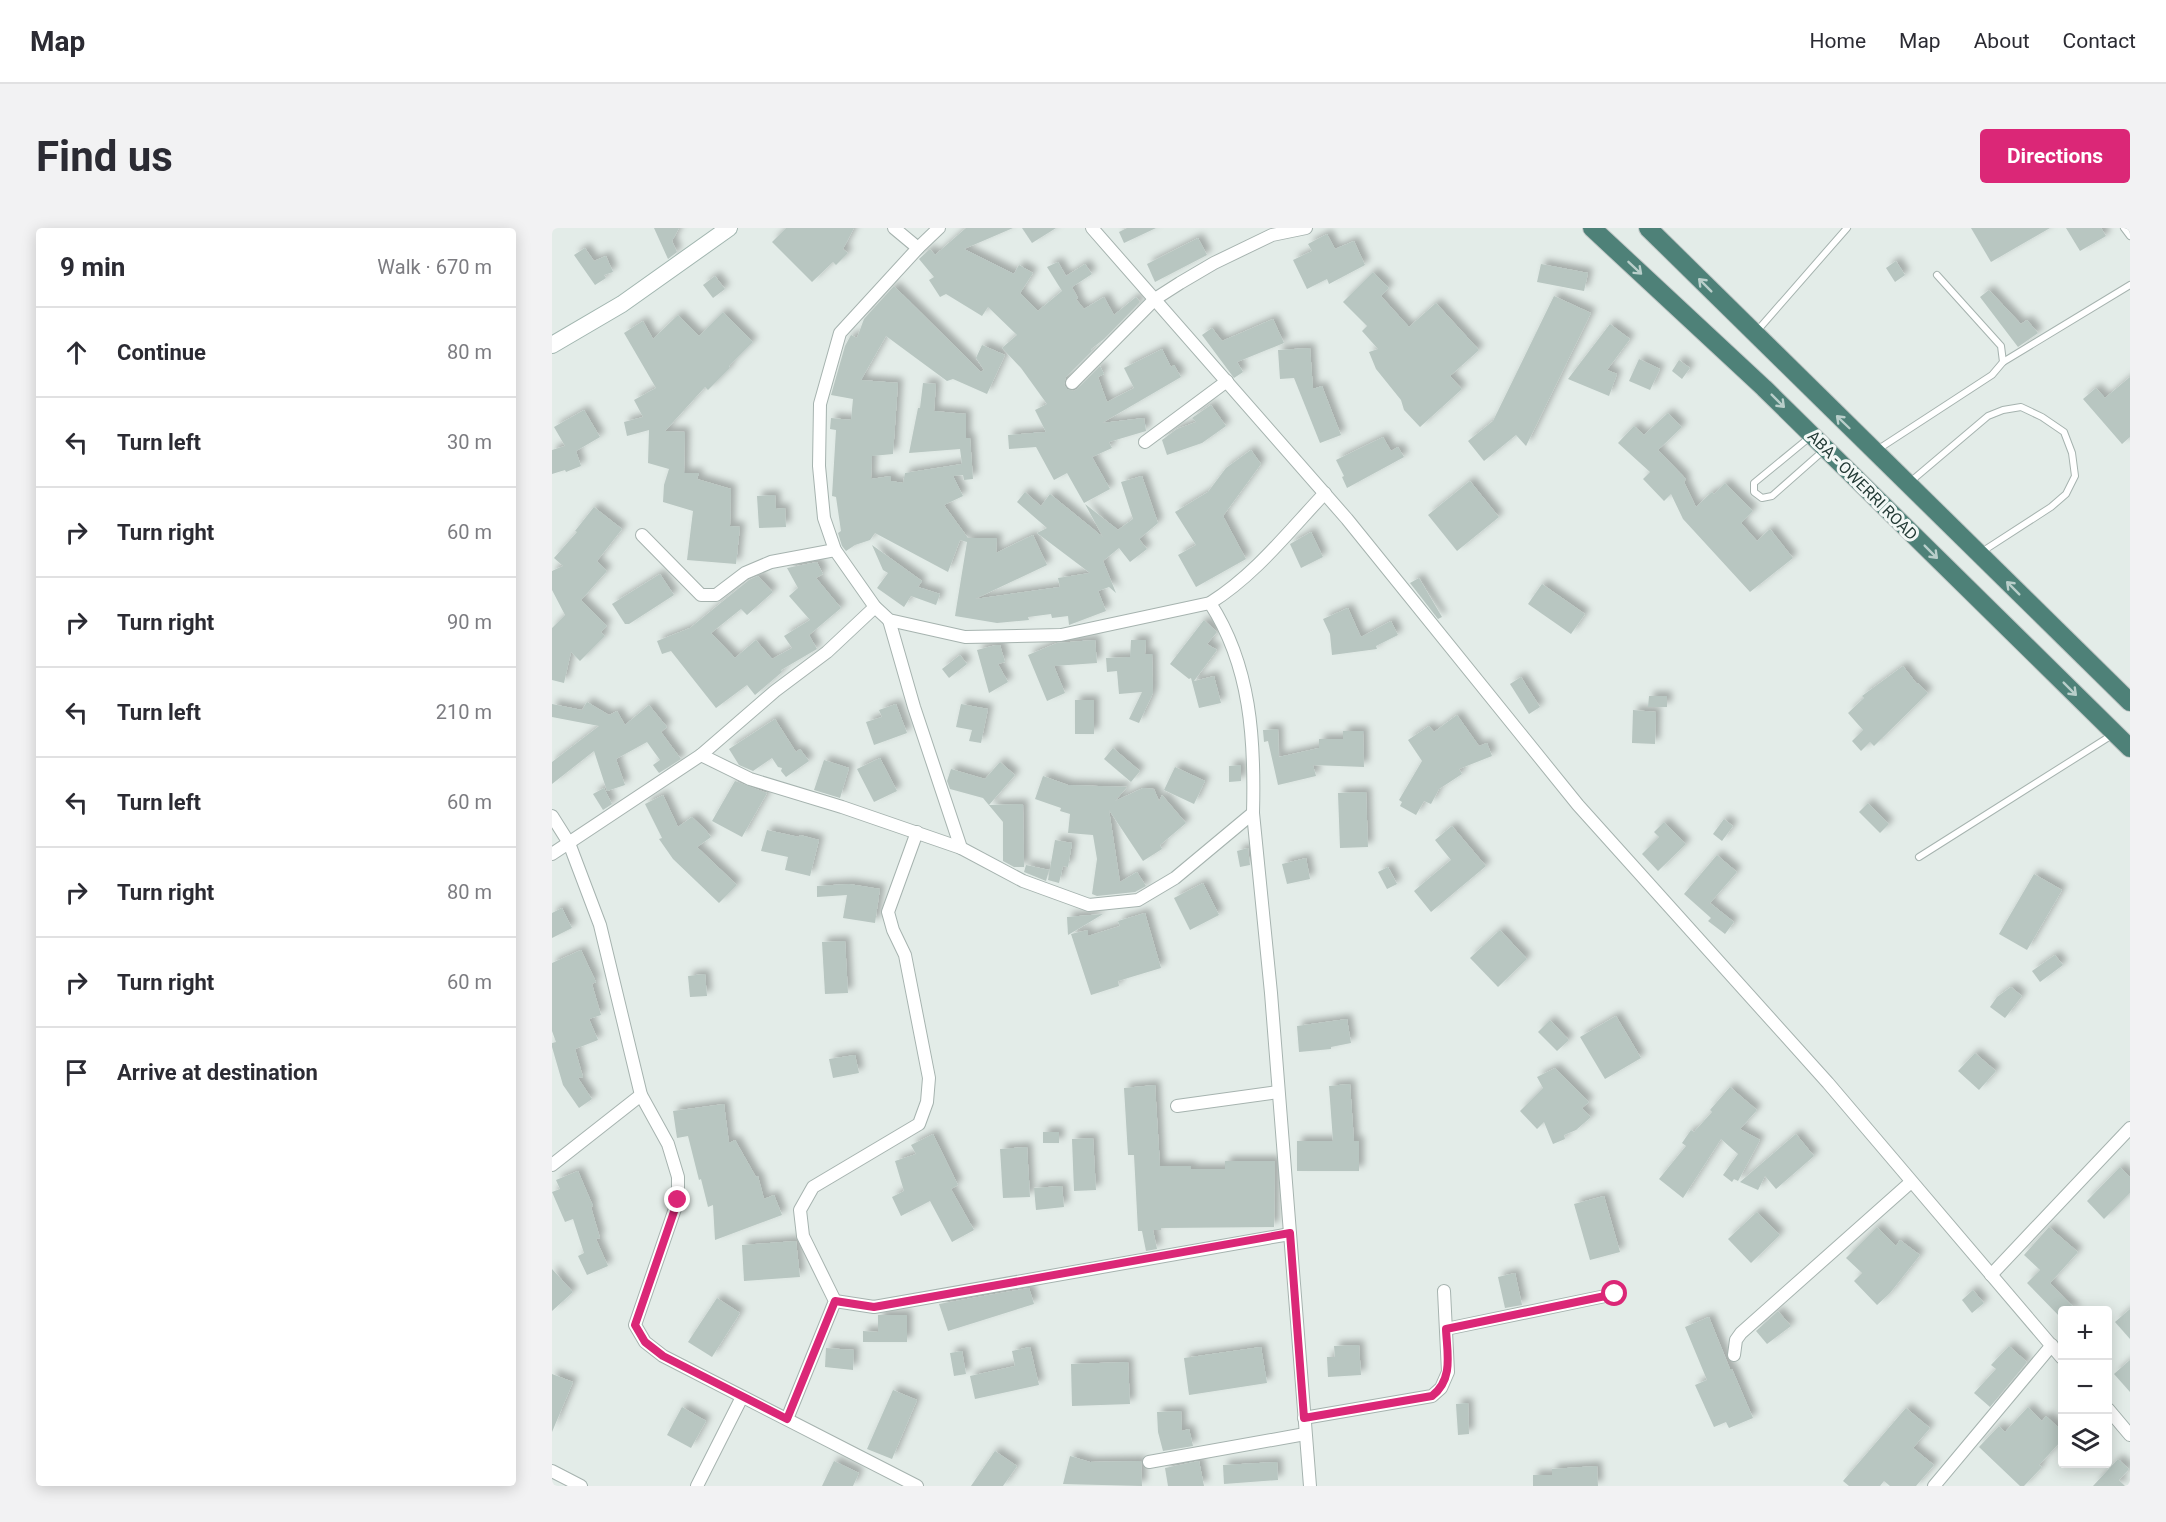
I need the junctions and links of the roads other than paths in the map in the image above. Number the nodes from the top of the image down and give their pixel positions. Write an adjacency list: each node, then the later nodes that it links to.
1 (729, 228): 16 (main road)
2 (894, 228): 11 (street)
3 (939, 228): 11 (street)
4 (1092, 228): 14 (street)
5 (1306, 228): 14 (street)
6 (1592, 228): 20 (highway, ABA - OWERRI ROAD, one-way to 20)
7 (1648, 228): 15 (highway, ABA - OWERRI ROAD, one-way to 7)
8 (1846, 228): 15 (lane)
9 (2124, 228): 10 (lane)
10 (2130, 236)
11 (918, 248): 27 (street)
12 (1937, 275): 17 (lane)
13 (2130, 285): 17 (lane)
14 (1155, 299): 18 (street); 19 (street)
15 (1754, 334): 23 (highway, ABA - OWERRI ROAD, one-way to 15)
16 (552, 345)
17 (2004, 362): 23 (lane)
18 (1227, 381): 21 (street); 25 (street)
19 (1072, 382)
20 (1813, 435): 22 (highway, ABA - OWERRI ROAD); 22 (lane)
21 (1145, 442)
22 (1826, 448): 33 (highway, ABA - OWERRI ROAD, one-way to 33)
23 (1874, 452): 24 (highway, ABA - OWERRI ROAD)
24 (1907, 485): 28 (highway, ABA - OWERRI ROAD); 28 (lane)
25 (1325, 493): 29 (street); 50 (street)
26 (642, 535): 27 (street)
27 (835, 550): 30 (street)
28 (1978, 554): 31 (highway, ABA - OWERRI ROAD, one-way to 28)
29 (1210, 603): 32 (street); 38 (street)
30 (875, 607): 32 (street); 37 (street)
31 (2039, 614): 33 (highway); 34 (highway, ABA - OWERRI ROAD)
32 (889, 620): 42 (street)
33 (2015, 634): 35 (highway, ABA - OWERRI ROAD, one-way to 35)
34 (2130, 702)
35 (2115, 733): 36 (highway, ABA - OWERRI ROAD); 44 (lane)
36 (2130, 748)
37 (701, 755): 40 (street); 41 (street)
38 (1253, 813): 42 (street); 45 (street)
39 (552, 816): 41 (street)
40 (916, 832): 42 (street); 55 (street)
41 (569, 843): 43 (street); 46 (street)
42 (961, 848)
43 (552, 854)
44 (1919, 857)
45 (1278, 1092): 47 (street); 51 (street)
46 (641, 1095): 49 (street); 60 (street)
47 (1177, 1106)
48 (2130, 1128): 52 (street)
49 (552, 1165)
50 (1911, 1182): 52 (street); 59 (street)
51 (1290, 1233): 55 (street); 62 (street)
52 (1991, 1275): 57 (street)
53 (1444, 1291): 56 (street)
54 (1615, 1294): 56 (street)
55 (835, 1301): 63 (street)
56 (1446, 1329): 62 (street)
57 (2052, 1345): 58 (street); 72 (street)
58 (2058, 1353)
59 (1734, 1355)
60 (742, 1397): 63 (street); 69 (street)
61 (2112, 1414): 65 (street)
62 (1304, 1418): 64 (street)
63 (787, 1419): 70 (street)
64 (1305, 1434): 66 (street); 71 (street)
65 (2130, 1435)
66 (1149, 1462)
67 (552, 1471): 68 (street)
68 (581, 1486)
69 (697, 1486)
70 (917, 1486)
71 (1310, 1486)
72 (1935, 1486)

